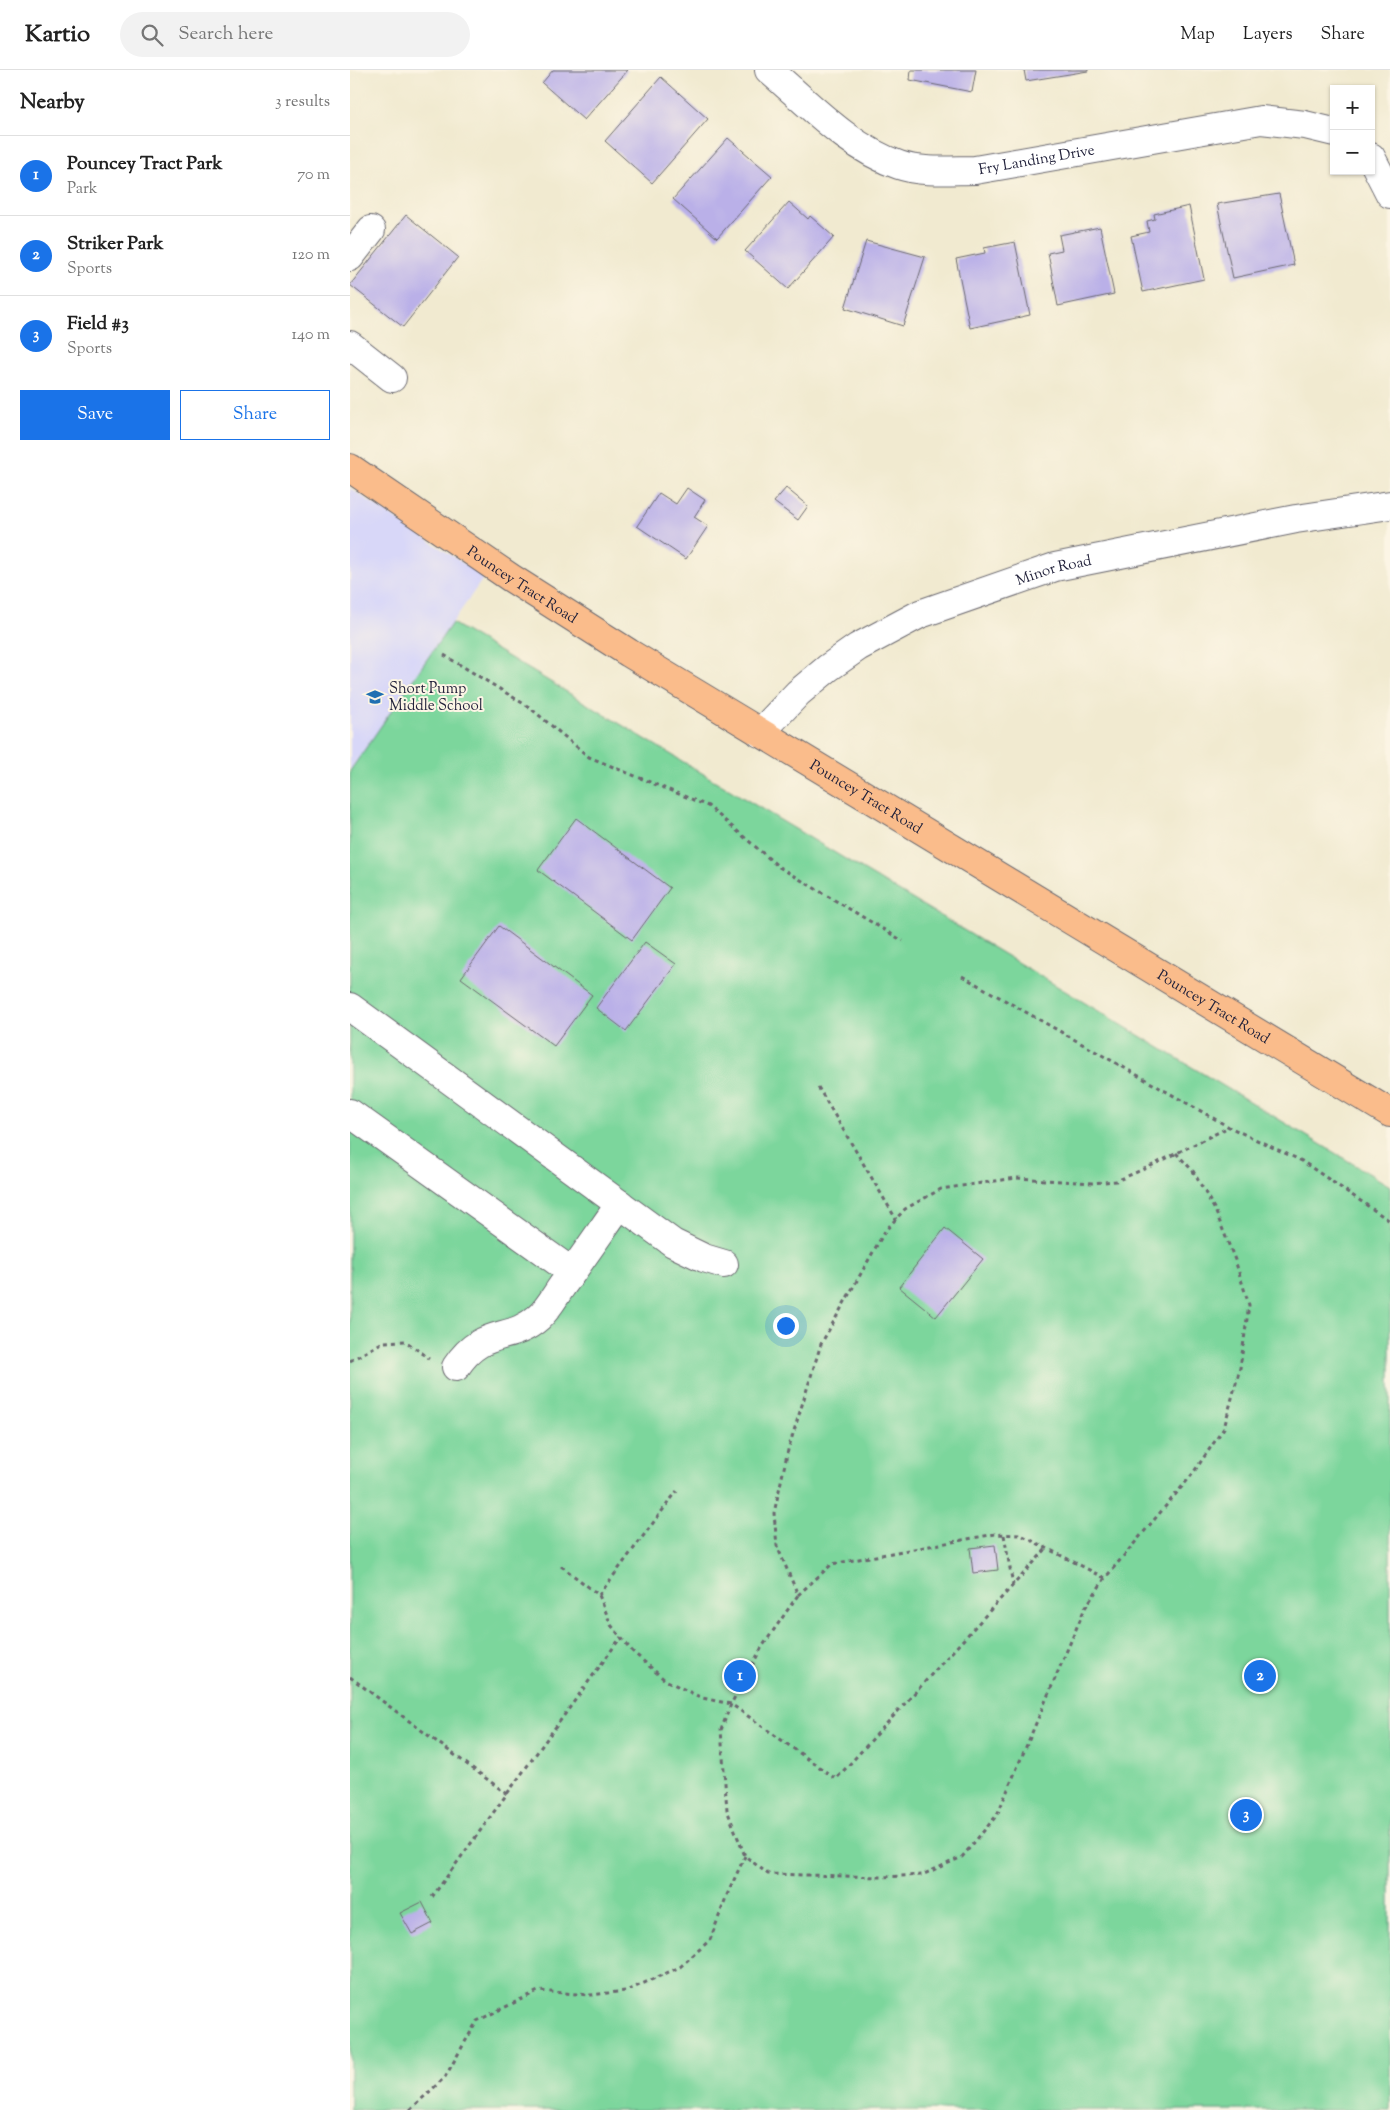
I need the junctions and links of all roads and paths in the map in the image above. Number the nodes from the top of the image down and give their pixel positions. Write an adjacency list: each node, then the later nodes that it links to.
1 (770, 70): 2 (street, Fry Landing Drive)
2 (1330, 131)
3 (1375, 165): 4 (street)
4 (1390, 194)
5 (371, 230): 6 (street)
6 (350, 257)
7 (350, 345): 8 (street)
8 (392, 378)
9 (350, 468): 12 (main road, Pouncey Tract Road)
10 (1390, 505): 12 (street, Minor Road)
11 (444, 655): 13 (path)
12 (760, 733): 18 (main road, Pouncey Tract Road)
13 (903, 941)
14 (962, 976): 19 (path)
15 (350, 1007): 21 (street)
16 (818, 1087): 22 (path)
17 (350, 1113): 25 (street)
18 (1390, 1113)
19 (1230, 1127): 20 (path); 23 (path)
20 (1176, 1153): 22 (path); 32 (path)
21 (620, 1204): 24 (street); 25 (street)
22 (896, 1219): 35 (path)
23 (1390, 1221)
24 (724, 1264)
25 (572, 1272): 27 (street)
26 (350, 1361): 27 (path)
27 (446, 1365)
28 (677, 1491): 34 (path)
29 (1004, 1534): 30 (path); 33 (path); 35 (path)
30 (1047, 1548): 32 (path); 33 (path)
31 (561, 1566): 34 (path)
32 (1105, 1578): 40 (path)
33 (1013, 1585): 38 (path)
34 (599, 1595): 36 (path)
35 (798, 1595): 38 (path)
36 (621, 1637): 38 (path); 39 (path)
37 (350, 1677): 39 (path)
38 (731, 1704): 40 (path)
39 (507, 1794): 41 (path)
40 (745, 1856): 42 (path)
41 (432, 1897)
42 (410, 2110)

